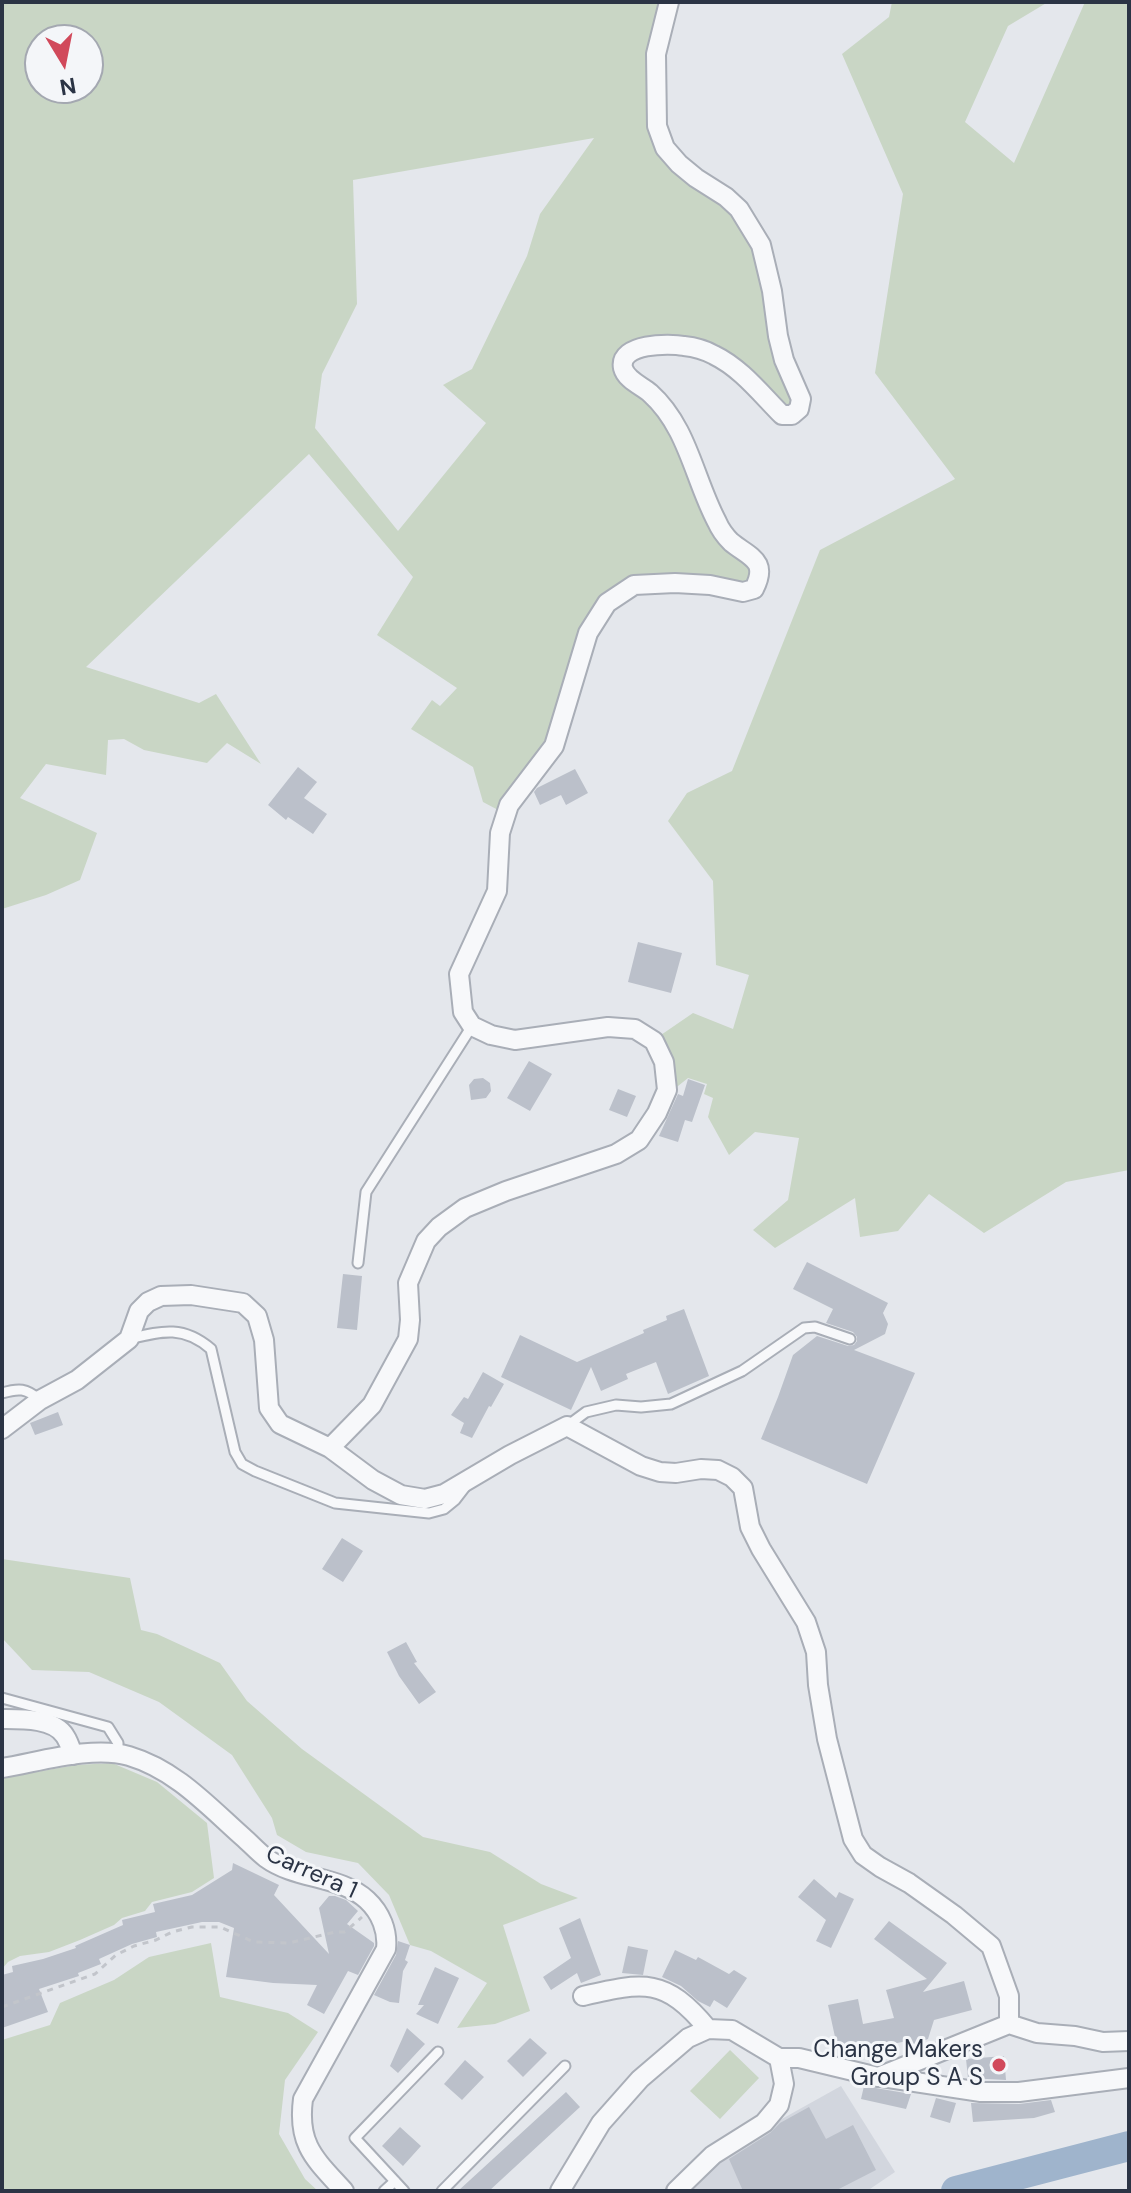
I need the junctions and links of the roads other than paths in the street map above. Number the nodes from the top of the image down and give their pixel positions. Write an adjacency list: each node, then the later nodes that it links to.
1 (669, 2): 2 (street)
2 (472, 1026): 3 (lane); 10 (street)
3 (358, 1263)
4 (129, 1339): 7 (street); 10 (street); 11 (lane)
5 (850, 1339): 8 (lane)
6 (2, 1393): 7 (lane)
7 (40, 1400): 9 (street)
8 (567, 1426): 11 (street); 18 (street)
9 (2, 1429)
10 (330, 1448): 11 (street)
11 (470, 1480)
12 (2, 1698): 14 (lane)
13 (2, 1719): 15 (street)
14 (118, 1753): 15 (street, Carrera 1); 27 (street, Carrera 1)
15 (73, 1755): 16 (street, Carrera 1)
16 (2, 1768)
17 (583, 1996): 19 (street)
18 (1009, 2024): 20 (street); 24 (street)
19 (708, 2029): 22 (street); 31 (street)
20 (1129, 2041)
21 (438, 2052): 26 (lane)
22 (779, 2058): 24 (street); 32 (street)
23 (565, 2066): 30 (lane)
24 (878, 2077): 25 (street)
25 (1129, 2078)
26 (395, 2181): 28 (lane); 29 (lane)
27 (344, 2191)
28 (384, 2191)
29 (404, 2191)
30 (442, 2191)
31 (560, 2191)
32 (676, 2191)

